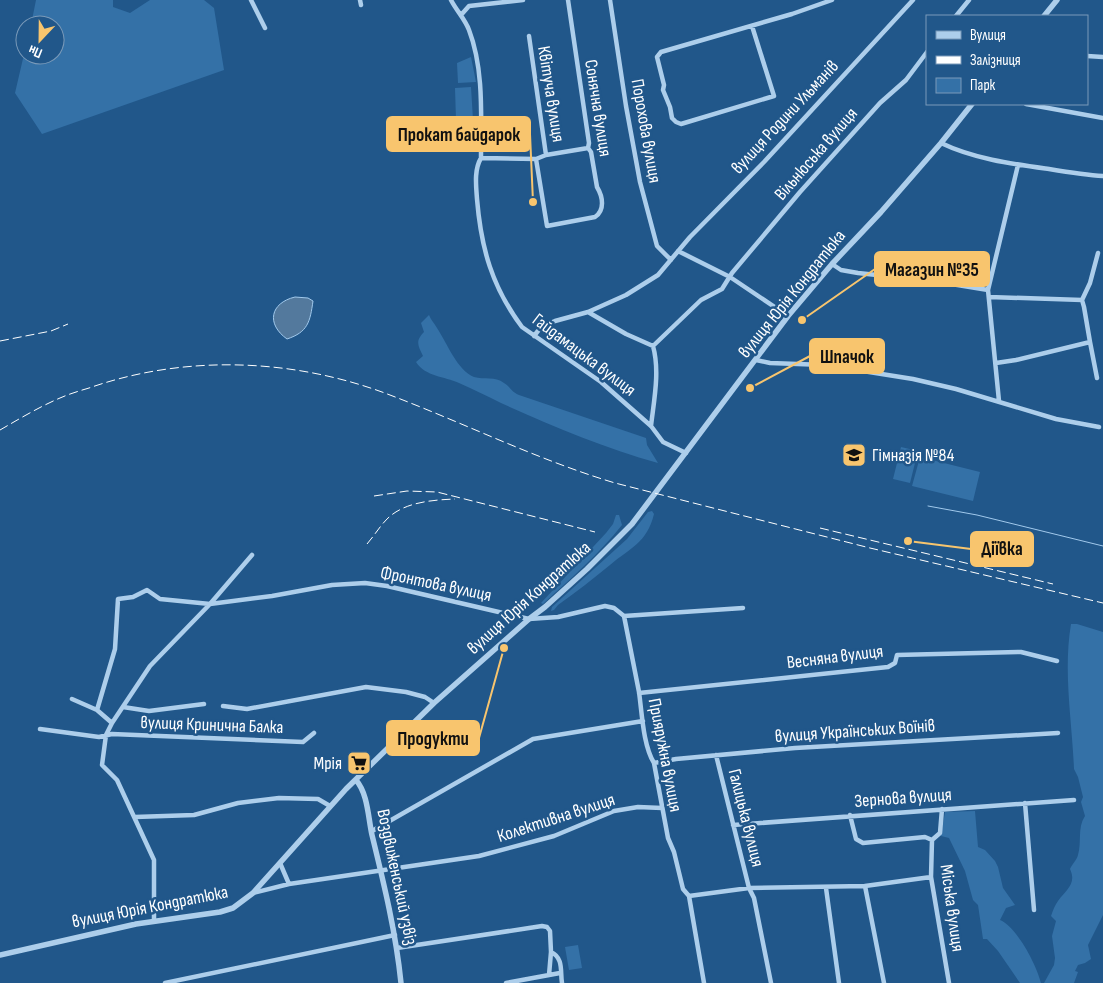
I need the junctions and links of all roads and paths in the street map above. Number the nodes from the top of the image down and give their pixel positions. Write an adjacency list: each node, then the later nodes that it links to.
1 (251, 0): 14 (street)
2 (451, 0): 10 (street, Гайдамацька вулиця)
3 (523, 0): 10 (street)
4 (568, 0): 23 (street, Сонячна вулиця)
5 (610, 0): 32 (street, Порохова вулиця)
6 (832, 0): 13 (street)
7 (912, 0): 30 (street, вулиця Родини Ульманів)
8 (969, 0): 11 (street)
9 (1057, 0): 12 (street)
10 (461, 15): 25 (street, Гайдамацька вулиця)
11 (957, 15)
12 (1045, 15)
13 (752, 26): 13 (street)
14 (265, 28)
15 (529, 36): 24 (street, Квітуча вулиця)
16 (926, 53): 34 (street, Вільнюська вулиця)
17 (1088, 56): 18 (street)
18 (1103, 57)
19 (971, 105): 22 (street, вулиця Юрія Кондратюка)
20 (1032, 105): 21 (street)
21 (1103, 118)
22 (941, 143): 27 (street); 33 (street, вулиця Юрія Кондратюка)
23 (588, 148): 24 (street); 29 (street, Сонячна вулиця)
24 (546, 155): 26 (street)
25 (481, 158): 26 (street); 40 (street, Гайдамацька вулиця)
26 (536, 159): 29 (street, Квітуча вулиця)
27 (1018, 165): 28 (street); 35 (street)
28 (1103, 176)
29 (595, 216)
30 (678, 251): 32 (street, вулиця Родини Ульманів); 34 (street)
31 (1098, 253): 37 (street)
32 (671, 260): 38 (street, вулиця Родини Ульманів)
33 (832, 264): 35 (street); 39 (street, вулиця Юрія Кондратюка)
34 (730, 277): 39 (street); 42 (street, Вільнюська вулиця)
35 (988, 290): 36 (street)
36 (989, 297): 37 (street); 44 (street)
37 (1082, 300): 41 (street)
38 (588, 312): 40 (street, вулиця Родини Ульманів); 42 (street)
39 (788, 316): 43 (street, вулиця Юрія Кондратюка)
40 (534, 336): 47 (street, Гайдамацька вулиця)
41 (1090, 342): 44 (street); 45 (street)
42 (653, 346): 47 (street)
43 (756, 360): 46 (street); 49 (street, вулиця Юрія Кондратюка)
44 (996, 363): 46 (street)
45 (1097, 378)
46 (999, 401): 48 (street)
47 (651, 426): 49 (street, Гайдамацька вулиця)
48 (1099, 427)
49 (686, 453): 54 (street, вулиця Юрія Кондратюка)
50 (252, 556): 51 (street)
51 (210, 604): 54 (street, Фронтова вулиця); 61 (street, вулиця Кринична Балка); 62 (street, Фронтова вулиця)
52 (743, 608): 53 (street, Фронтова вулиця)
53 (624, 616): 54 (street, Фронтова вулиця); 56 (street, Прияружна вулиця)
54 (529, 619): 58 (street, вулиця Юрія Кондратюка)
55 (1057, 661): 56 (street, Весняна вулиця)
56 (639, 693): 63 (street, Прияружна вулиця)
57 (72, 699): 62 (street)
58 (434, 703): 60 (street); 71 (street, вулиця Юрія Кондратюка)
59 (204, 704): 61 (street)
60 (223, 706)
61 (122, 707): 64 (street, вулиця Кринична Балка)
62 (97, 710): 64 (street)
63 (643, 721): 70 (street, Прияружна вулиця); 80 (street)
64 (112, 723): 68 (street, вулиця Кринична Балка)
65 (40, 730): 68 (street, вулиця Кринична Балка)
66 (1058, 732): 69 (street, вулиця Українських Воїнів)
67 (314, 733): 68 (street, вулиця Кринична Балка)
68 (106, 735): 78 (street, вулиця Кринична Балка)
69 (716, 755): 70 (street, вулиця Українських Воїнів); 79 (street, Галицька вулиця)
70 (654, 763): 75 (street, Прияружна вулиця)
71 (356, 780): 74 (street, вулиця Юрія Кондратюка); 80 (street, Воздвиженський узвіз)
72 (1074, 800): 73 (street, Зернова вулиця)
73 (1025, 803): 76 (street, Зернова вулиця); 91 (street)
74 (330, 806): 78 (street); 82 (street, вулиця Юрія Кондратюка)
75 (662, 808): 83 (street, Колективна вулиця); 90 (street, Прияружна вулиця)
76 (942, 810): 77 (street, Зернова вулиця); 81 (street, Міська вулиця)
77 (850, 815): 79 (street, Зернова вулиця); 81 (street)
78 (135, 817): 92 (street)
79 (733, 825): 87 (street, Галицька вулиця)
80 (372, 832): 83 (street, Воздвиженський узвіз)
81 (932, 840): 84 (street, Міська вулиця)
82 (280, 863): 85 (street); 89 (street, вулиця Юрія Кондратюка)
83 (380, 870): 85 (street, Колективна вулиця); 93 (street, Воздвиженський узвіз)
84 (931, 877): 86 (street, Галицька вулиця); 107 (street, Міська вулиця)
85 (289, 884): 89 (street, Колективна вулиця)
86 (865, 886): 88 (street, Галицька вулиця); 106 (street)
87 (749, 888): 88 (street, Галицька вулиця); 90 (street, Галицька вулиця); 104 (street, Галицька вулиця)
88 (826, 888): 105 (street)
89 (253, 893): 92 (street, вулиця Юрія Кондратюка)
90 (689, 896): 103 (street, Прияружна вулиця)
91 (1034, 910)
92 (154, 921): 96 (street, вулиця Юрія Кондратюка)
93 (395, 935): 94 (street, Воздвиженський узвіз); 99 (street)
94 (397, 948): 95 (street); 100 (street, Воздвиженський узвіз)
95 (551, 952): 97 (street); 98 (street)
96 (0, 955)
97 (560, 973): 98 (street); 102 (street)
98 (549, 975): 101 (street)
99 (165, 983)
100 (401, 983)
101 (507, 983)
102 (562, 983)
103 (704, 983)
104 (771, 983)
105 (839, 983)
106 (884, 983)
107 (950, 983)

